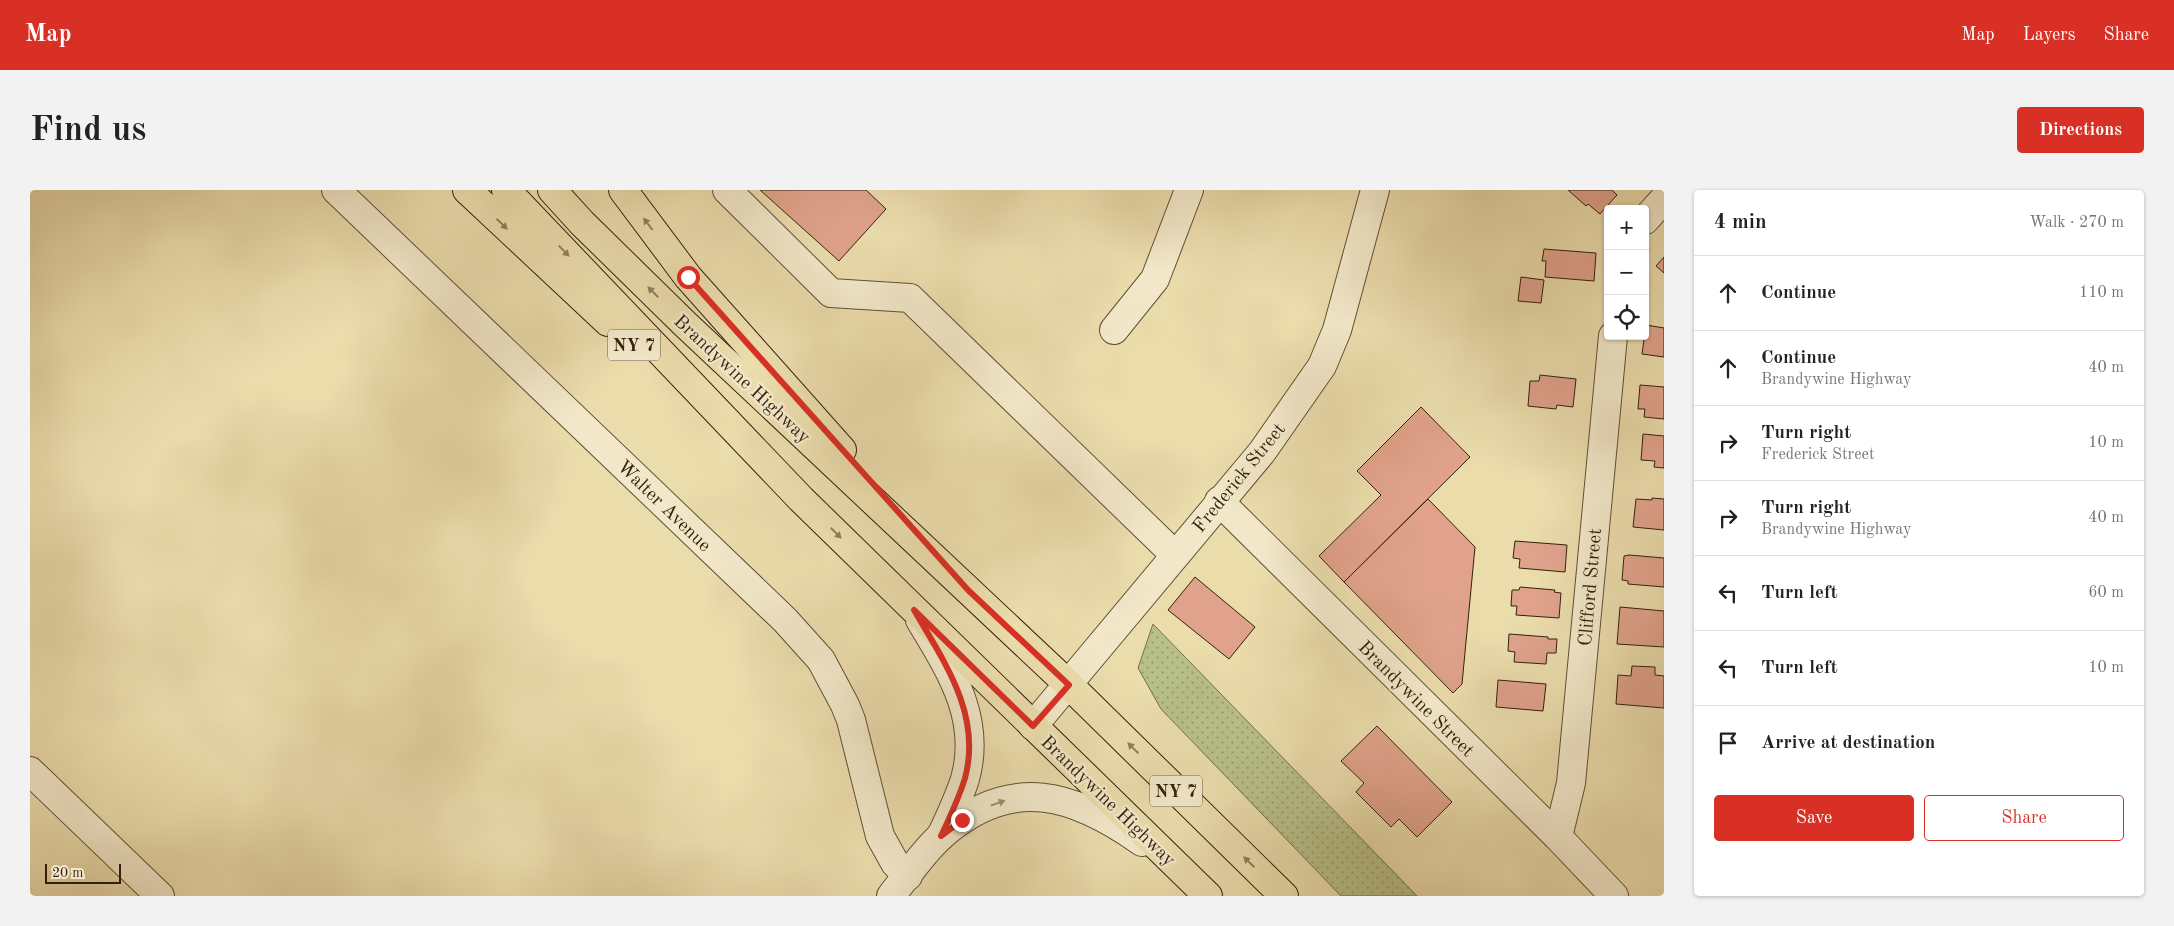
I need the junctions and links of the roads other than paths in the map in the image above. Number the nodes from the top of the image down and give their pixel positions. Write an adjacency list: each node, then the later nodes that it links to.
1 (336, 190): 24 (street, Walter Avenue)
2 (467, 190): 13 (main road, NY 7, one-way to 13)
3 (506, 190): 13 (main road, Brandywine Highway, one-way to 13)
4 (552, 190): 16 (main road, Brandywine Highway, one-way to 4)
5 (623, 190): 16 (main road, one-way to 5)
6 (727, 190): 15 (street)
7 (1189, 190): 11 (street)
8 (1375, 190): 14 (street, Frederick Street)
9 (1664, 199): 10 (street)
10 (1649, 216)
11 (1114, 330)
12 (1612, 340): 22 (street, Clifford Street)
13 (801, 499): 17 (main road, Brandywine Highway, one-way to 17)
14 (1219, 501): 15 (street, Frederick Street); 22 (street, Brandywine Street)
15 (1175, 555): 18 (street, Frederick Street)
16 (968, 590): 18 (main road, Brandywine Highway)
17 (914, 610): 19 (main road, Brandywine Highway); 21 (street)
18 (1069, 685): 19 (street, Frederick Street); 27 (main road, Brandywine Highway / NY 7, one-way to 18)
19 (1033, 726): 23 (main road, Brandywine Highway / NY 7)
20 (30, 771): 25 (street)
21 (941, 836): 23 (street, one-way to 23); 24 (street)
22 (1558, 838): 28 (street, Brandywine Street)
23 (1181, 870): 26 (main road, Brandywine Highway / NY 7)
24 (899, 886)
25 (160, 896)
26 (1208, 896)
27 (1284, 896)
28 (1614, 896)

